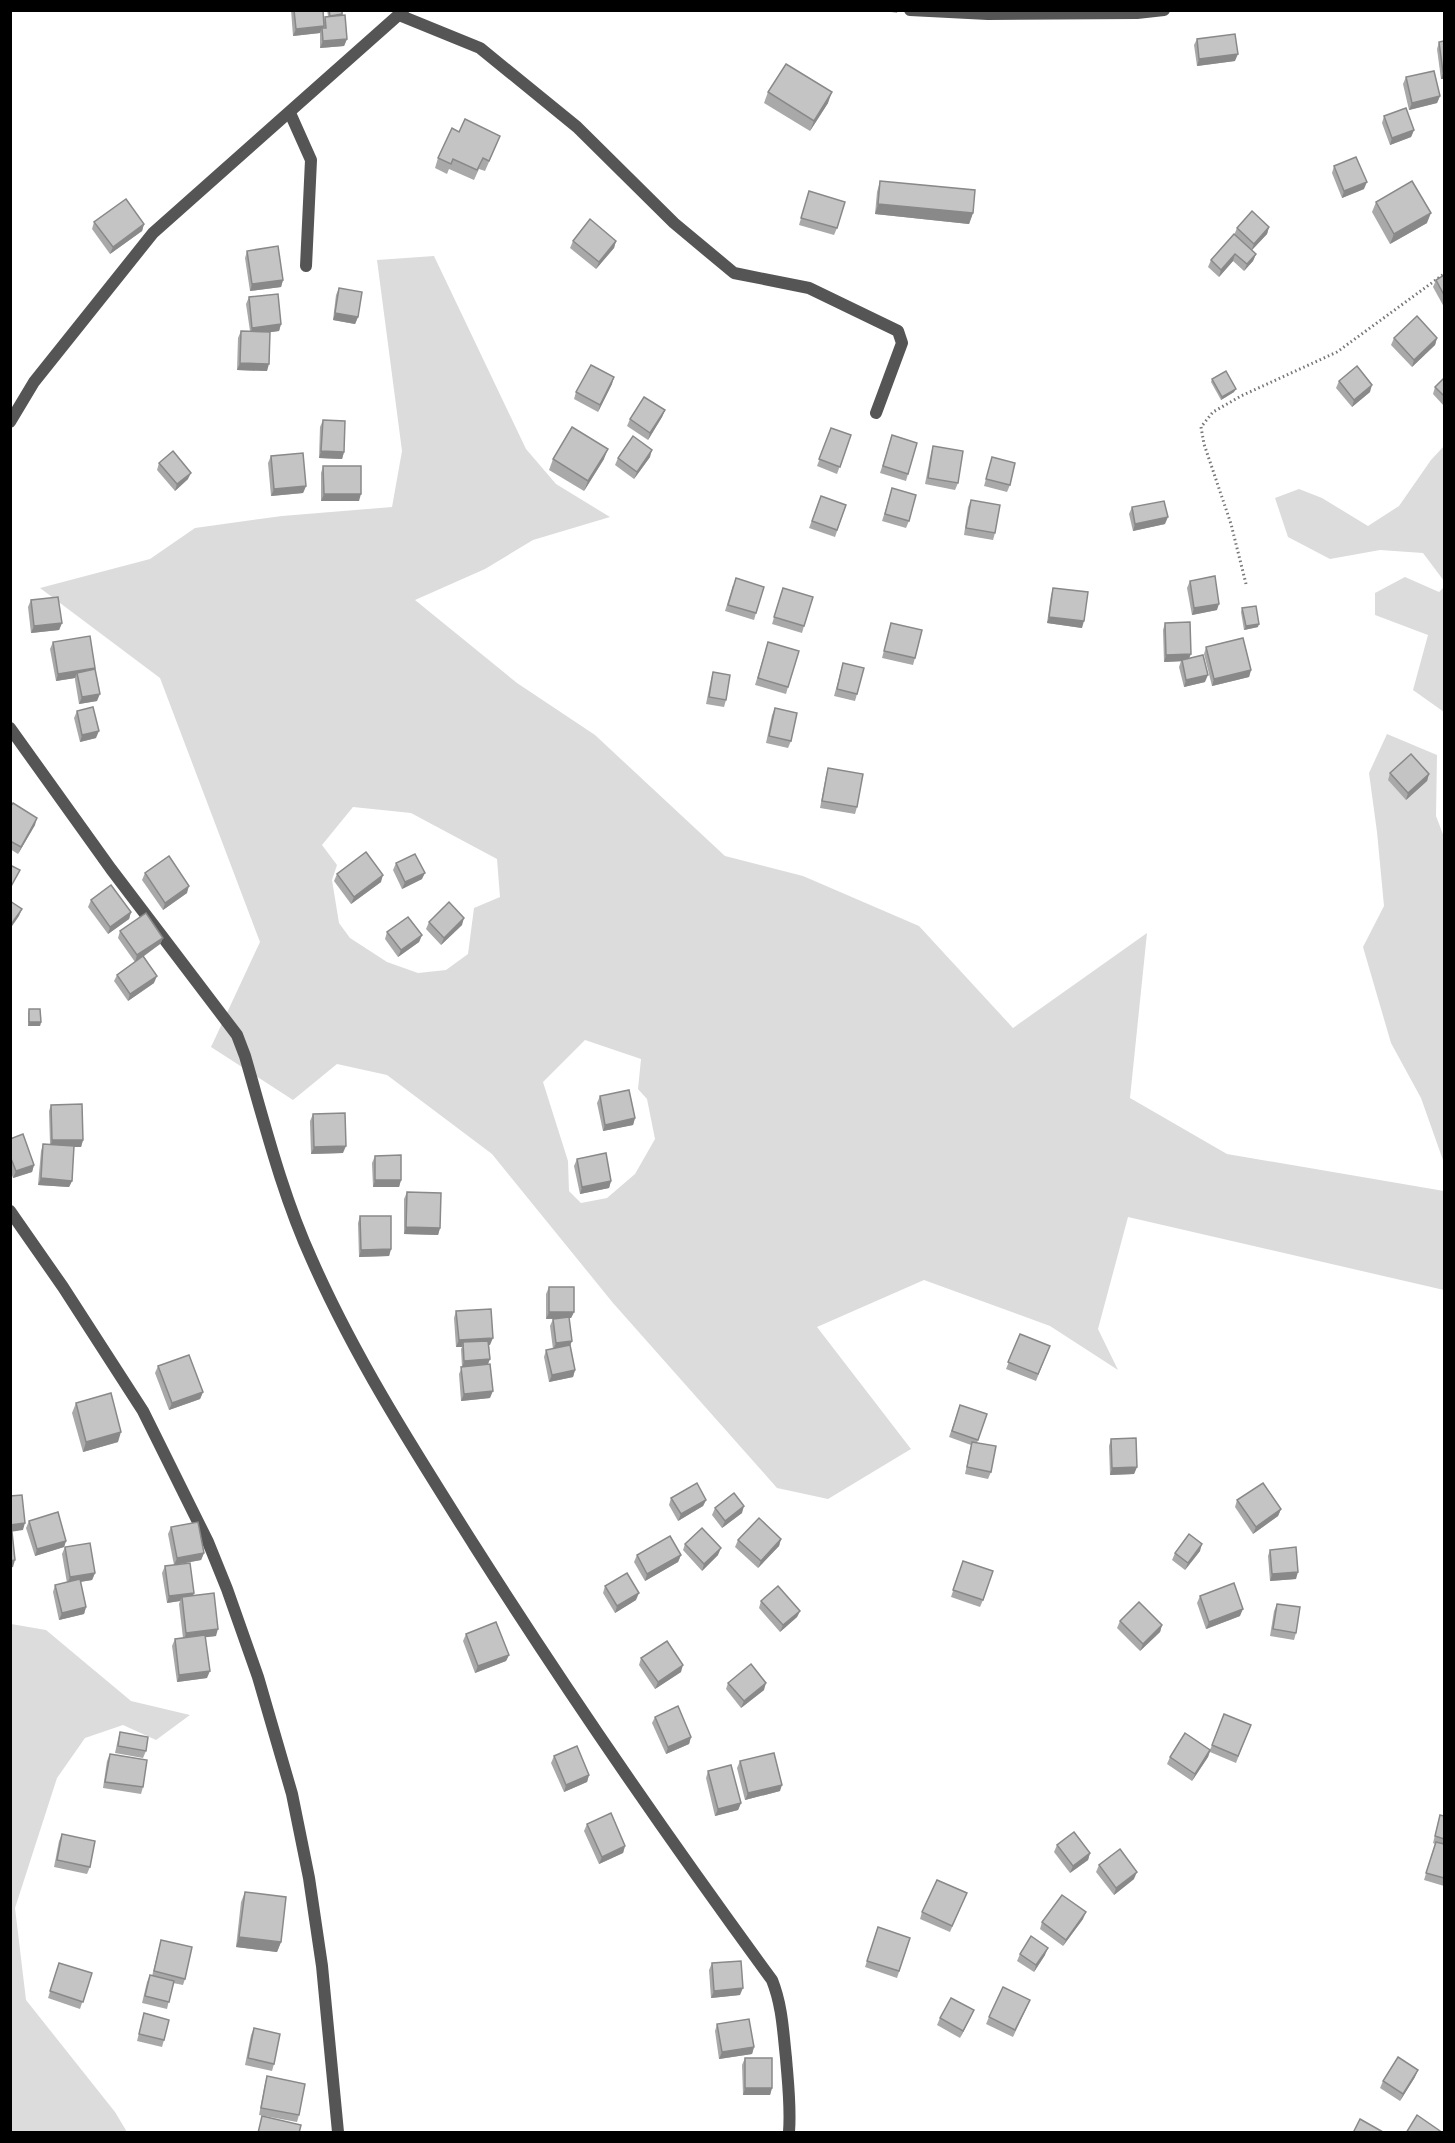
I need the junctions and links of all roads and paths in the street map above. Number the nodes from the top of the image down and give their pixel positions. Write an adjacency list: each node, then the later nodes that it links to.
1 (910, 10): 3 (street)
2 (1164, 10): 3 (street)
3 (1137, 12)
4 (401, 13): 5 (street); 8 (street)
5 (290, 112): 6 (street); 9 (street)
6 (306, 266)
7 (1444, 274): 10 (path)
8 (876, 413)
9 (10, 422)
10 (1246, 584)
11 (10, 728): 14 (street)
12 (10, 1211): 13 (street)
13 (338, 2133)
14 (789, 2133)

